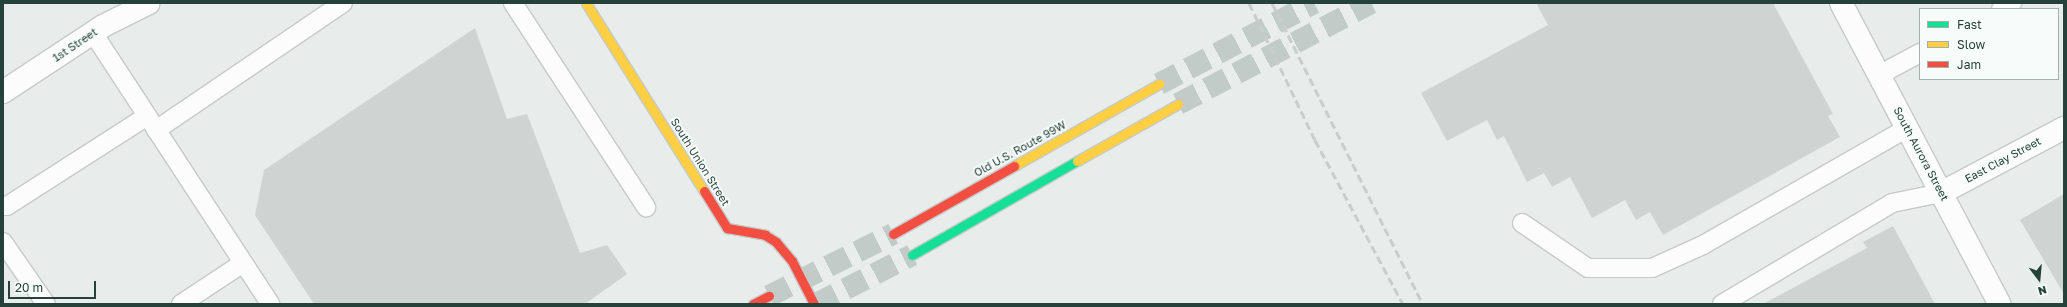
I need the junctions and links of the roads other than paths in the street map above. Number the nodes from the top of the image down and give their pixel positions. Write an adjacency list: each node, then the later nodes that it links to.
1 (149, 3): 8 (street, 1st Street)
2 (342, 3): 14 (lane)
3 (513, 3): 19 (lane)
4 (586, 3): 30 (main road, South Union Street)
5 (1841, 3): 10 (street, South Aurora Street)
6 (2012, 3): 7 (lane)
7 (2003, 8)
8 (93, 33): 12 (street, 1st Street); 14 (lane)
9 (1919, 53): 10 (lane)
10 (1879, 75): 15 (street, South Aurora Street)
11 (1159, 84): 21 (main road, Old U.S. Route 99W)
12 (3, 92)
13 (1178, 104): 23 (main road)
14 (152, 123): 18 (lane); 24 (lane)
15 (1907, 128): 17 (street, South Aurora Street); 20 (lane)
16 (2064, 128): 17 (street, East Clay Street)
17 (1941, 193): 31 (lane); 32 (street, South Aurora Street)
18 (3, 206)
19 (646, 207)
20 (1522, 223)
21 (893, 234)
22 (3, 242): 26 (lane)
23 (912, 255)
24 (243, 263): 27 (lane); 28 (lane)
25 (769, 296): 29 (main road)
26 (46, 304)
27 (181, 304)
28 (270, 304)
29 (753, 304)
30 (814, 304)
31 (1722, 304)
32 (2000, 304)

